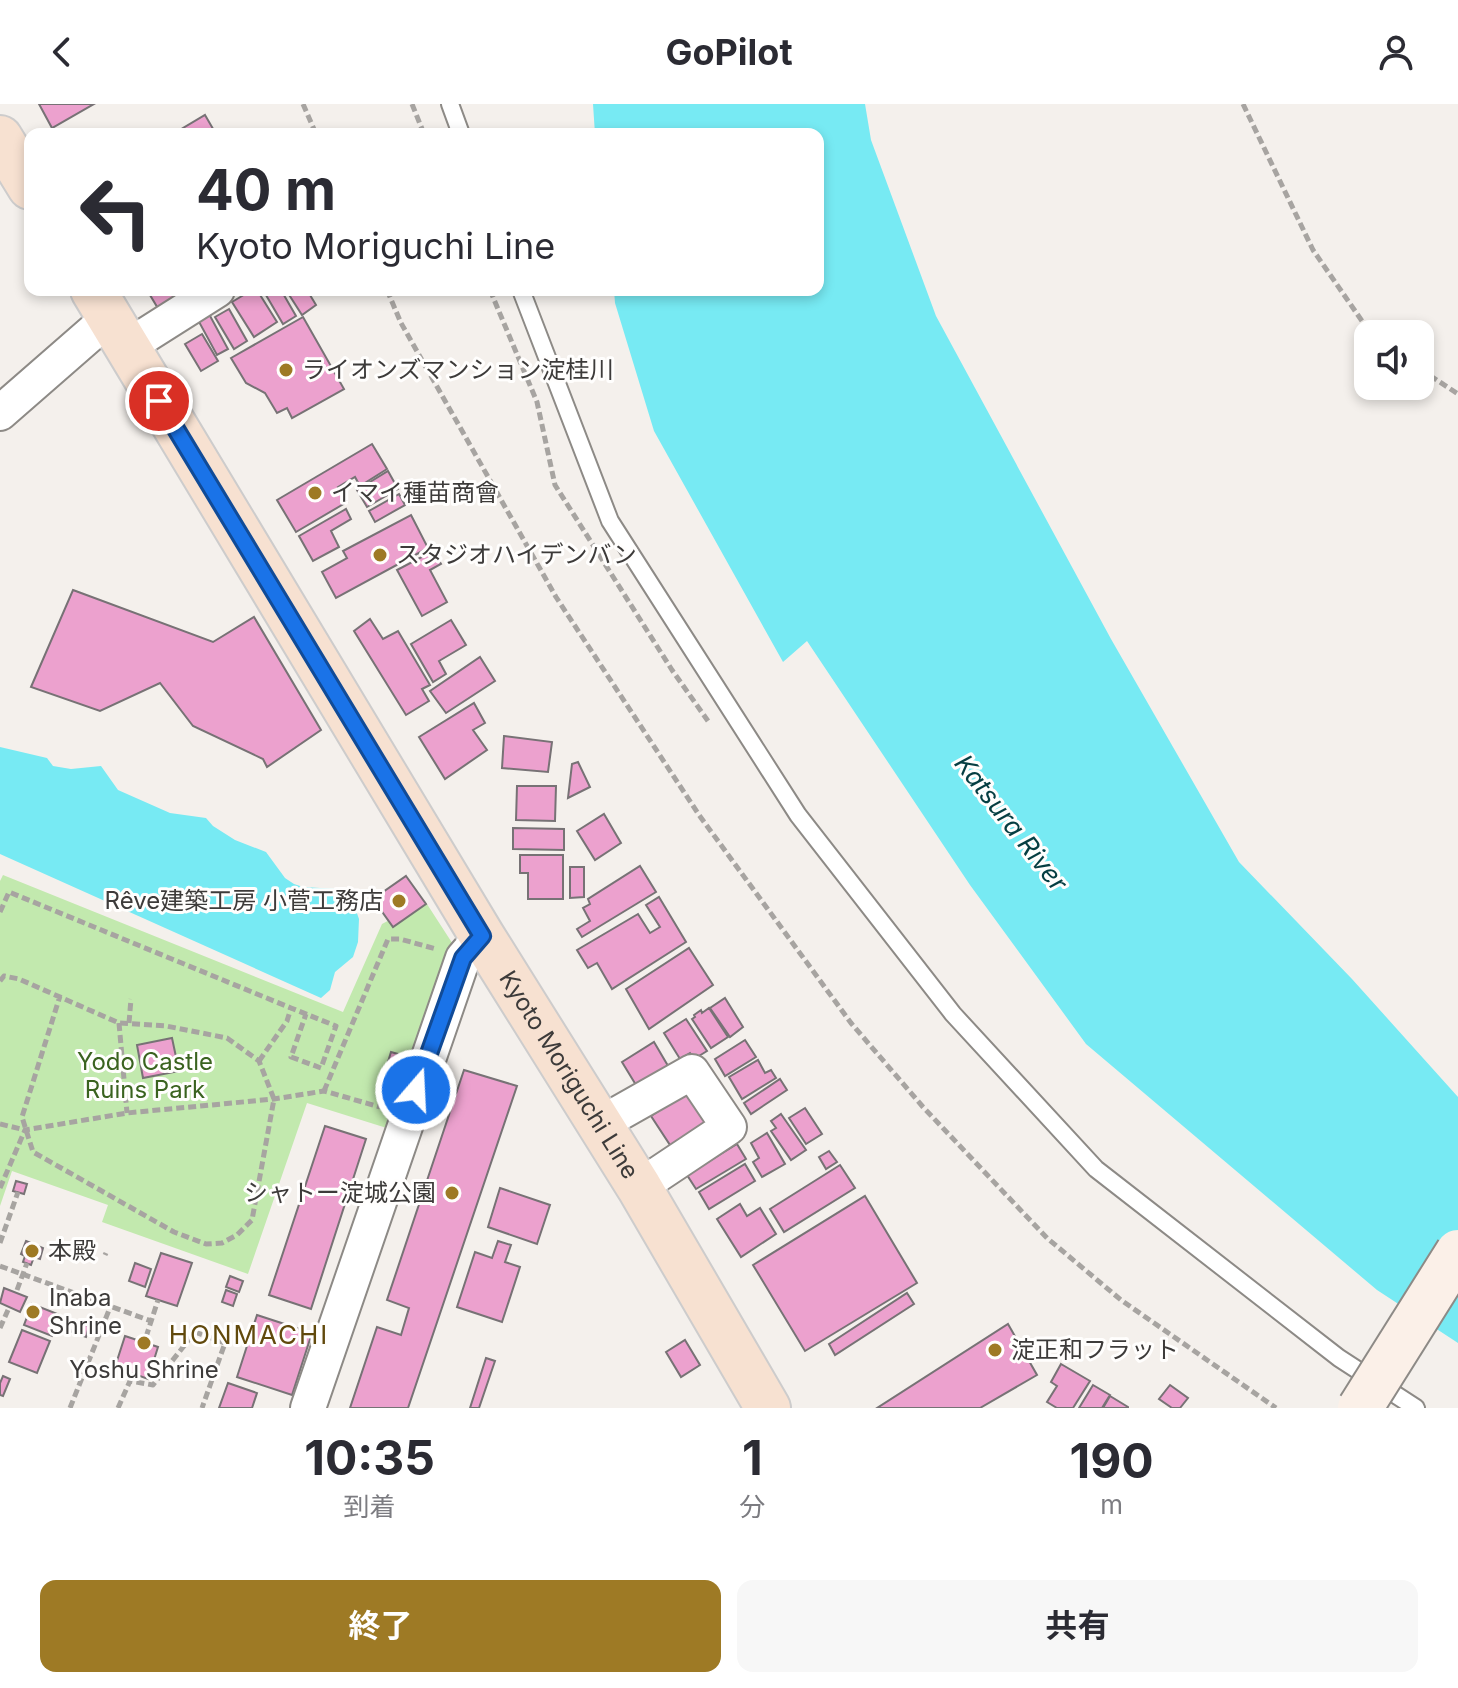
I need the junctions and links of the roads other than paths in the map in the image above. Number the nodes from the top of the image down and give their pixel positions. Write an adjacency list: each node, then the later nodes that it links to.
1 (450, 104): 2 (lane)
2 (459, 128)
3 (0, 138): 4 (main road)
4 (24, 177)
5 (194, 296): 7 (street)
6 (523, 296): 16 (lane)
7 (110, 318): 8 (street); 9 (main road, Kyoto Moriguchi Line)
8 (0, 413)
9 (473, 947): 10 (main road, Kyoto Moriguchi Line); 13 (street)
10 (600, 1124): 11 (main road, Kyoto Moriguchi Line); 11 (street)
11 (639, 1187): 14 (main road, Kyoto Moriguchi Line)
12 (1458, 1252): 15 (main road, bridge)
13 (308, 1408)
14 (768, 1408)
15 (1360, 1408)
16 (1416, 1408)

